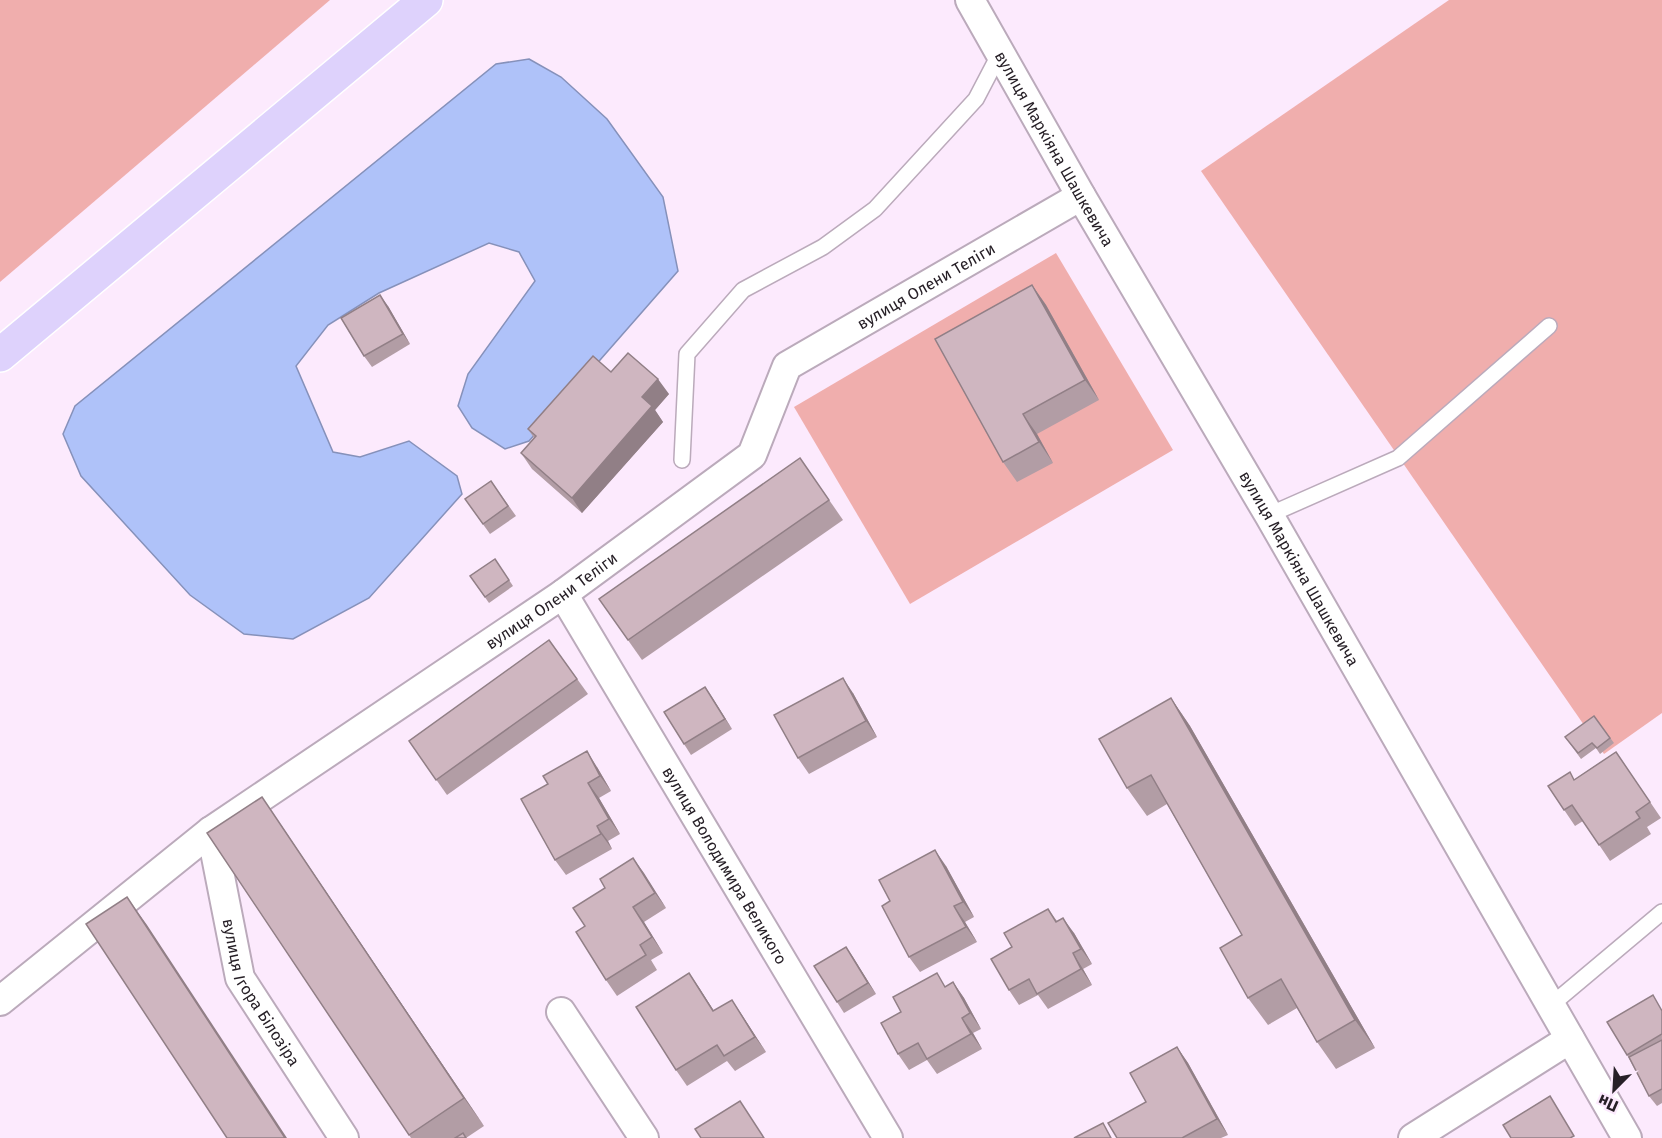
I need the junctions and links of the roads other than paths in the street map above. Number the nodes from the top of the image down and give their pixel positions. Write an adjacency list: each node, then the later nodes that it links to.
1 (426, 0): 6 (highway)
2 (970, 0): 3 (street, вулиця Маркіяна Шашкевича)
3 (1000, 53): 4 (street, вулиця Маркіяна Шашкевича); 7 (lane)
4 (1081, 196): 8 (street, вулиця Маркіяна Шашкевича); 9 (street, вулиця Олени Теліги)
5 (1549, 326): 8 (lane)
6 (0, 355)
7 (682, 460)
8 (1269, 515): 13 (street, вулиця Маркіяна Шашкевича)
9 (563, 594): 10 (street, вулиця Олени Теліги); 18 (street, вулиця Володимира Великого)
10 (211, 831): 12 (street, вулиця Олени Теліги); 16 (street, вулиця Ігора Білозіра)
11 (1662, 912): 13 (lane)
12 (0, 1001)
13 (1550, 1006): 15 (street, вулиця Маркіяна Шашкевича)
14 (561, 1012): 17 (street)
15 (1570, 1039): 19 (street); 20 (street, вулиця Маркіяна Шашкевича)
16 (344, 1138)
17 (644, 1138)
18 (888, 1138)
19 (1413, 1138)
20 (1628, 1138)

